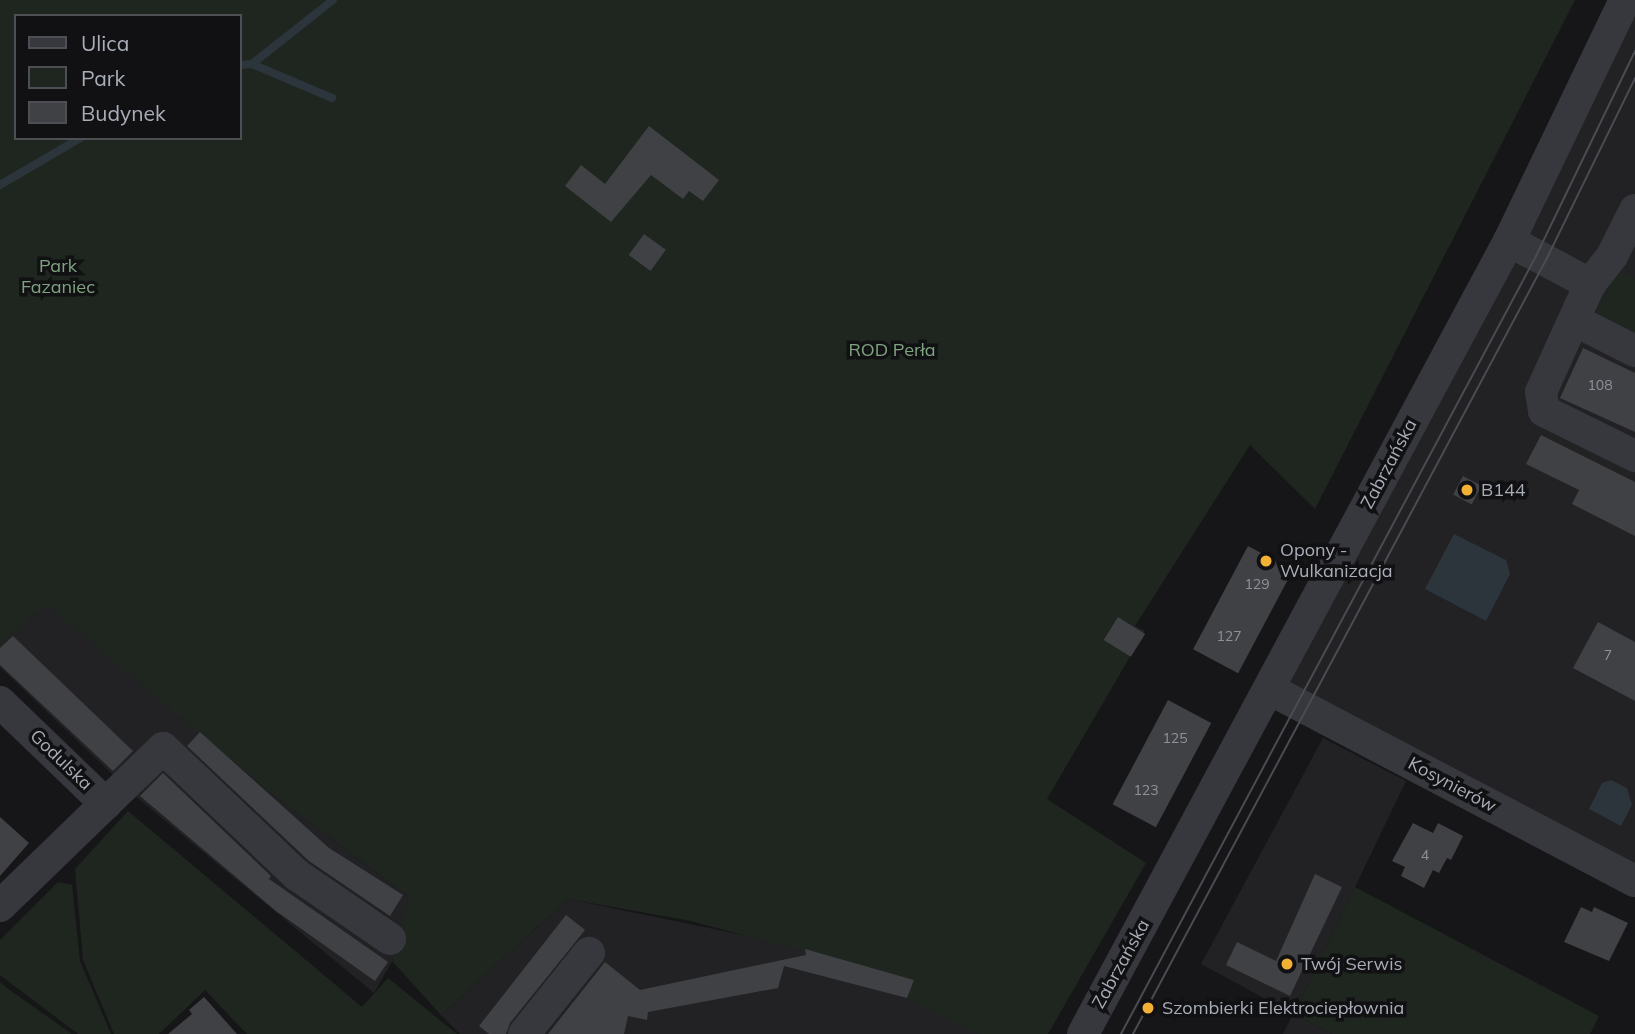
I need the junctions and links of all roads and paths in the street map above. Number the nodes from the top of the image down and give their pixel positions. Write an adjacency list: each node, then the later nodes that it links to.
1 (1625, 0): 3 (street, Zabrzańska)
2 (1635, 210): 4 (street)
3 (1508, 241): 5 (street); 9 (street, Zabrzańska)
4 (1624, 261): 5 (street)
5 (1590, 284): 6 (street)
6 (1576, 321): 7 (street); 8 (street)
7 (1635, 351)
8 (1635, 456)
9 (1269, 689): 12 (street, Kosynierów); 17 (street, Zabrzańska)
10 (0, 702): 11 (street, Godulska)
11 (106, 804): 13 (street, Godulska); 14 (street)
12 (1635, 881)
13 (0, 906)
14 (390, 939)
15 (589, 953): 16 (street)
16 (524, 1034)
17 (1083, 1034)

